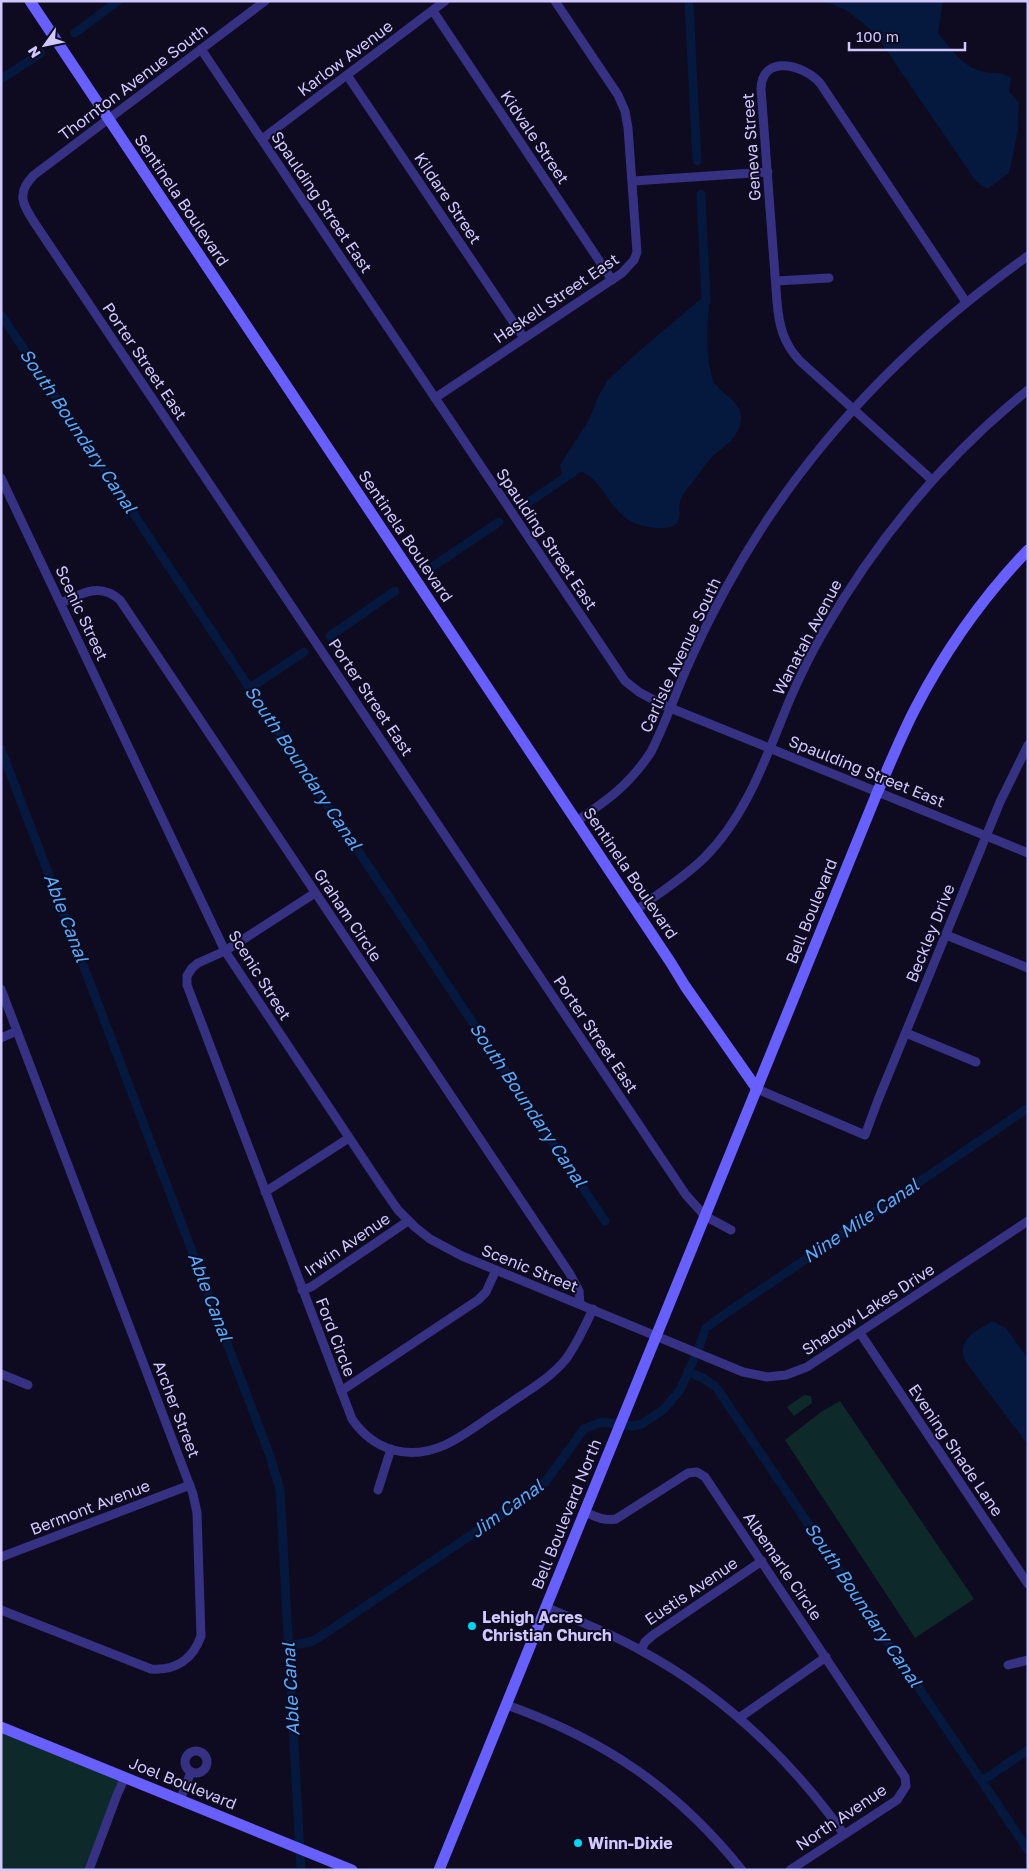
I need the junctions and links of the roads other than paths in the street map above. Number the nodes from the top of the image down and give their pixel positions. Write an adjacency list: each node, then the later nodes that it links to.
1 (30, 1): 8 (street, Sentinela Boulevard)
2 (265, 1): 6 (street, Thornton Avenue South)
3 (445, 1): 5 (street, Karlow Avenue)
4 (555, 1): 11 (street, Haskell Street East)
5 (432, 11): 7 (street, Karlow Avenue); 15 (street, Kidvale Street)
6 (201, 49): 8 (street, Thornton Avenue South); 9 (street, Spaulding Street East)
7 (347, 75): 9 (street, Karlow Avenue); 18 (street, Kildare Street)
8 (109, 120): 12 (street, Thornton Avenue South); 30 (street, Sentinela Boulevard)
9 (262, 139): 20 (street, Spaulding Street East)
10 (768, 172): 11 (street); 16 (street, Geneva Street); 17 (street, Geneva Street)
11 (633, 181): 15 (street, Haskell Street East)
12 (23, 190): 46 (street, Porter Street East)
13 (1028, 256): 17 (street, Carlisle Avenue South)
14 (829, 278): 16 (street)
15 (612, 280): 18 (street, Haskell Street East)
16 (776, 281): 21 (street, Geneva Street)
17 (966, 302): 21 (street, Carlisle Avenue South)
18 (524, 338): 20 (street, Haskell Street East)
19 (1028, 390): 23 (street, Wanatah Avenue)
20 (435, 398): 26 (street, Spaulding Street East)
21 (854, 409): 23 (street, Geneva Street); 26 (street, Carlisle Avenue South)
22 (1, 478): 25 (street, Scenic Street)
23 (932, 480): 28 (street, Wanatah Avenue)
24 (1028, 550): 29 (street, Bell Boulevard)
25 (61, 603): 33 (street, Graham Circle); 36 (street, Scenic Street)
26 (671, 708): 28 (street, Spaulding Street East); 30 (street, Carlisle Avenue South)
27 (1028, 745): 31 (street, Beckley Drive)
28 (770, 748): 29 (street, Spaulding Street East); 34 (street, Wanatah Avenue)
29 (877, 792): 31 (street, Spaulding Street East); 43 (street, Bell Boulevard)
30 (577, 821): 34 (street, Sentinela Boulevard)
31 (986, 836): 32 (street, Spaulding Street East); 35 (street, Beckley Drive)
32 (1028, 853)
33 (315, 893): 36 (street); 52 (street, Graham Circle)
34 (636, 910): 43 (street, Sentinela Boulevard)
35 (946, 935): 37 (street); 40 (street, Beckley Drive)
36 (225, 951): 44 (street, Scenic Street); 45 (street, Ford Circle)
37 (1028, 968)
38 (1, 989): 39 (street, Archer Street)
39 (17, 1032): 41 (street); 61 (street, Archer Street)
40 (906, 1033): 42 (street); 43 (street, Beckley Drive)
41 (1, 1038)
42 (976, 1062)
43 (756, 1089): 46 (street, Bell Boulevard)
44 (348, 1138): 45 (street); 47 (street, Scenic Street)
45 (265, 1192): 51 (street, Ford Circle)
46 (705, 1216): 49 (street, Porter Street East); 53 (street, Bell Boulevard)
47 (408, 1221): 50 (street, Scenic Street); 51 (street, Irwin Avenue)
48 (1026, 1225): 55 (street, Shadow Lakes Drive)
49 (731, 1230)
50 (496, 1270): 52 (street, Scenic Street); 59 (street)
51 (302, 1290): 59 (street, Ford Circle)
52 (580, 1304): 54 (street, Scenic Street)
53 (667, 1308): 56 (street, Bell Boulevard North)
54 (593, 1309): 56 (street, Scenic Street); 60 (street, Ford Circle)
55 (860, 1333): 56 (street, Shadow Lakes Drive); 66 (street, Evening Shade Lane)
56 (656, 1336): 63 (street, Bell Boulevard North)
57 (1, 1374): 58 (street)
58 (28, 1385)
59 (341, 1391): 60 (street, Ford Circle)
60 (391, 1449): 62 (street)
61 (190, 1486): 64 (street, Bermont Avenue); 68 (street, Archer Street)
62 (378, 1490)
63 (585, 1512): 65 (street, Albemarle Circle); 67 (street, Bell Boulevard North)
64 (1, 1557)
65 (762, 1561): 69 (street, Eustis Avenue); 70 (street, Albemarle Circle)
66 (1028, 1584)
67 (546, 1607): 69 (street); 73 (street, Bell Boulevard North)
68 (1, 1610)
69 (641, 1650): 74 (street)
70 (826, 1657): 74 (street); 78 (street, Albemarle Circle)
71 (1028, 1660): 72 (street)
72 (1008, 1665)
73 (507, 1705): 83 (street, Bell Boulevard North); 84 (street)
74 (740, 1718): 80 (street)
75 (1, 1727): 77 (street, Joel Boulevard)
76 (191, 1772): 79 (street)
77 (125, 1777): 79 (street, Joel Boulevard); 81 (street)
78 (906, 1786): 80 (street, North Avenue)
79 (180, 1800): 82 (street, Joel Boulevard)
80 (844, 1834): 85 (street, North Avenue)
81 (89, 1870)
82 (352, 1870)
83 (439, 1870)
84 (742, 1870)
85 (790, 1870)

